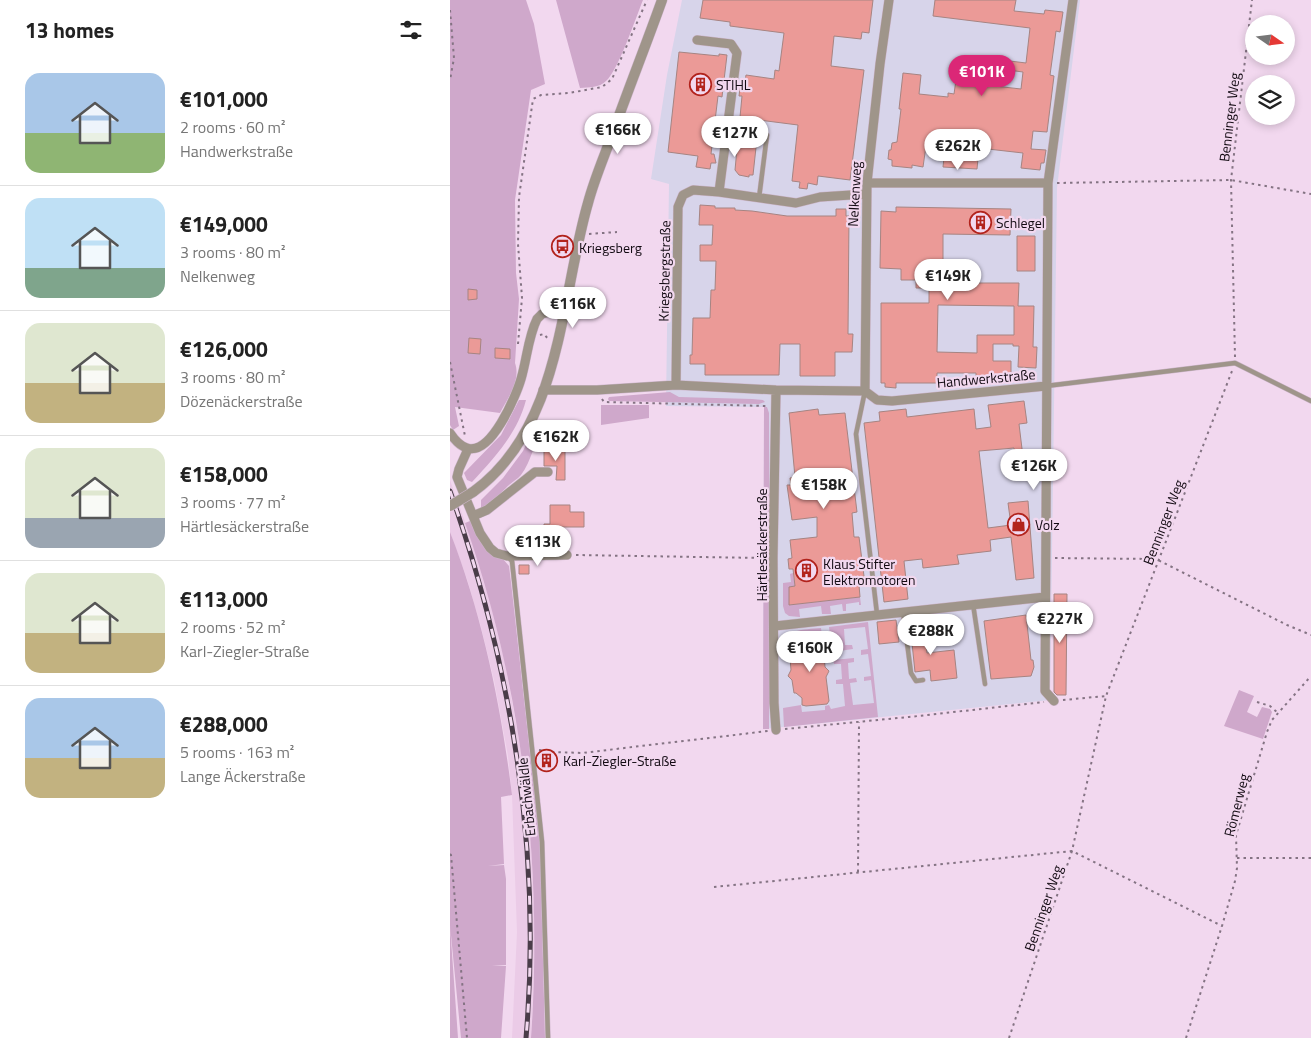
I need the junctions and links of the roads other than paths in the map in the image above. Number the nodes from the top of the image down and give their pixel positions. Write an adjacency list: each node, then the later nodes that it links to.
1 (662, 0): 11 (street)
2 (889, 0): 6 (street, Nelkenweg)
3 (1073, 0): 7 (street, Handwerkstraße)
4 (697, 40): 8 (street)
5 (767, 135): 10 (lane)
6 (867, 183): 7 (street); 9 (street, Nelkenweg)
7 (1048, 183): 13 (street, Handwerkstraße)
8 (720, 192): 10 (street, Kriegsbergstraße); 12 (street, Kriegsbergstraße)
9 (866, 194): 10 (street, Kriegsbergstraße); 16 (street, Nelkenweg)
10 (759, 198)
11 (564, 308): 14 (street); 19 (street)
12 (676, 385): 14 (street, Handwerkstraße); 15 (street, Handwerkstraße)
13 (1046, 386): 16 (street, Handwerkstraße); 17 (lane); 25 (street)
14 (543, 390): 21 (street, bridge)
15 (776, 390): 16 (street, Handwerkstraße); 29 (street, Härtlesäckerstraße)
16 (865, 391): 28 (lane)
17 (1311, 401)
18 (450, 433): 19 (street)
19 (468, 448): 22 (street)
20 (548, 472): 22 (street)
21 (450, 506)
22 (472, 516): 24 (street)
23 (568, 555): 24 (street)
24 (508, 556): 34 (lane, Erbachwäldle)
25 (1045, 597): 26 (street); 32 (street)
26 (973, 604): 27 (street); 31 (lane)
27 (903, 612): 28 (street); 30 (lane)
28 (877, 614): 29 (street)
29 (775, 626): 33 (street, Härtlesäckerstraße)
30 (923, 680)
31 (985, 684)
32 (1054, 701)
33 (776, 730)
34 (548, 1038)

